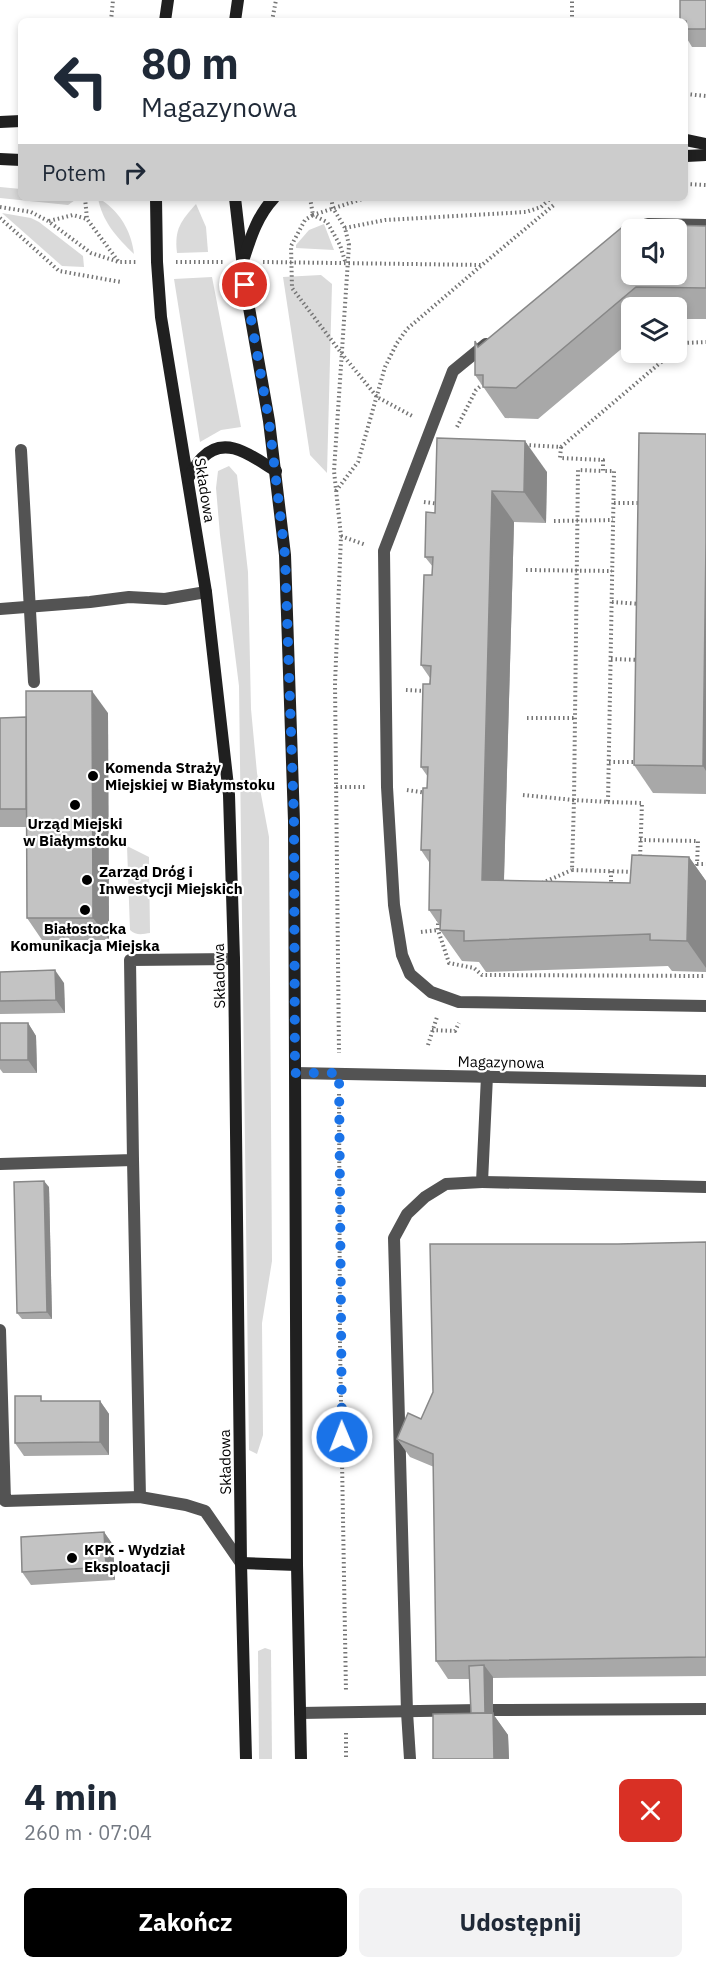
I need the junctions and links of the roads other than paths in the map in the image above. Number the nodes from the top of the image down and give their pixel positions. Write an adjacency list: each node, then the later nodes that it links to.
1 (168, 0): 3 (main road)
2 (237, 0): 4 (main road)
3 (165, 18)
4 (235, 18)
5 (0, 122): 6 (main road)
6 (18, 122)
7 (688, 140): 8 (main road)
8 (706, 144)
9 (706, 155): 10 (main road)
10 (688, 156)
11 (0, 159): 12 (main road)
12 (18, 160)
13 (156, 201): 22 (main road, Składowa)
14 (235, 201): 18 (main road)
15 (271, 201): 18 (main road)
16 (706, 225): 17 (street)
17 (613, 238)
18 (243, 262): 21 (main road)
19 (493, 339): 28 (street)
20 (21, 450): 24 (street)
21 (276, 471): 22 (main road); 29 (main road)
22 (188, 478): 23 (main road, Składowa)
23 (206, 592): 24 (street); 27 (main road, Składowa)
24 (29, 607): 25 (street); 26 (street)
25 (0, 609)
26 (34, 682)
27 (234, 959): 32 (street); 39 (main road, Składowa)
28 (706, 1006)
29 (295, 1073): 30 (street, Magazynowa); 40 (main road)
30 (488, 1076): 31 (street, Magazynowa); 34 (street)
31 (706, 1081)
32 (134, 1160): 33 (street); 37 (street)
33 (0, 1164)
34 (482, 1182): 35 (street); 44 (street)
35 (706, 1187)
36 (0, 1330): 38 (street)
37 (140, 1497): 38 (street); 39 (street)
38 (2, 1501)
39 (241, 1563): 40 (main road); 46 (main road, Składowa)
40 (297, 1565): 45 (main road)
41 (706, 1709): 43 (street)
42 (479, 1710): 44 (street)
43 (493, 1710)
44 (407, 1712): 45 (street); 48 (street)
45 (300, 1713): 47 (main road)
46 (246, 1759)
47 (300, 1759)
48 (410, 1759)

